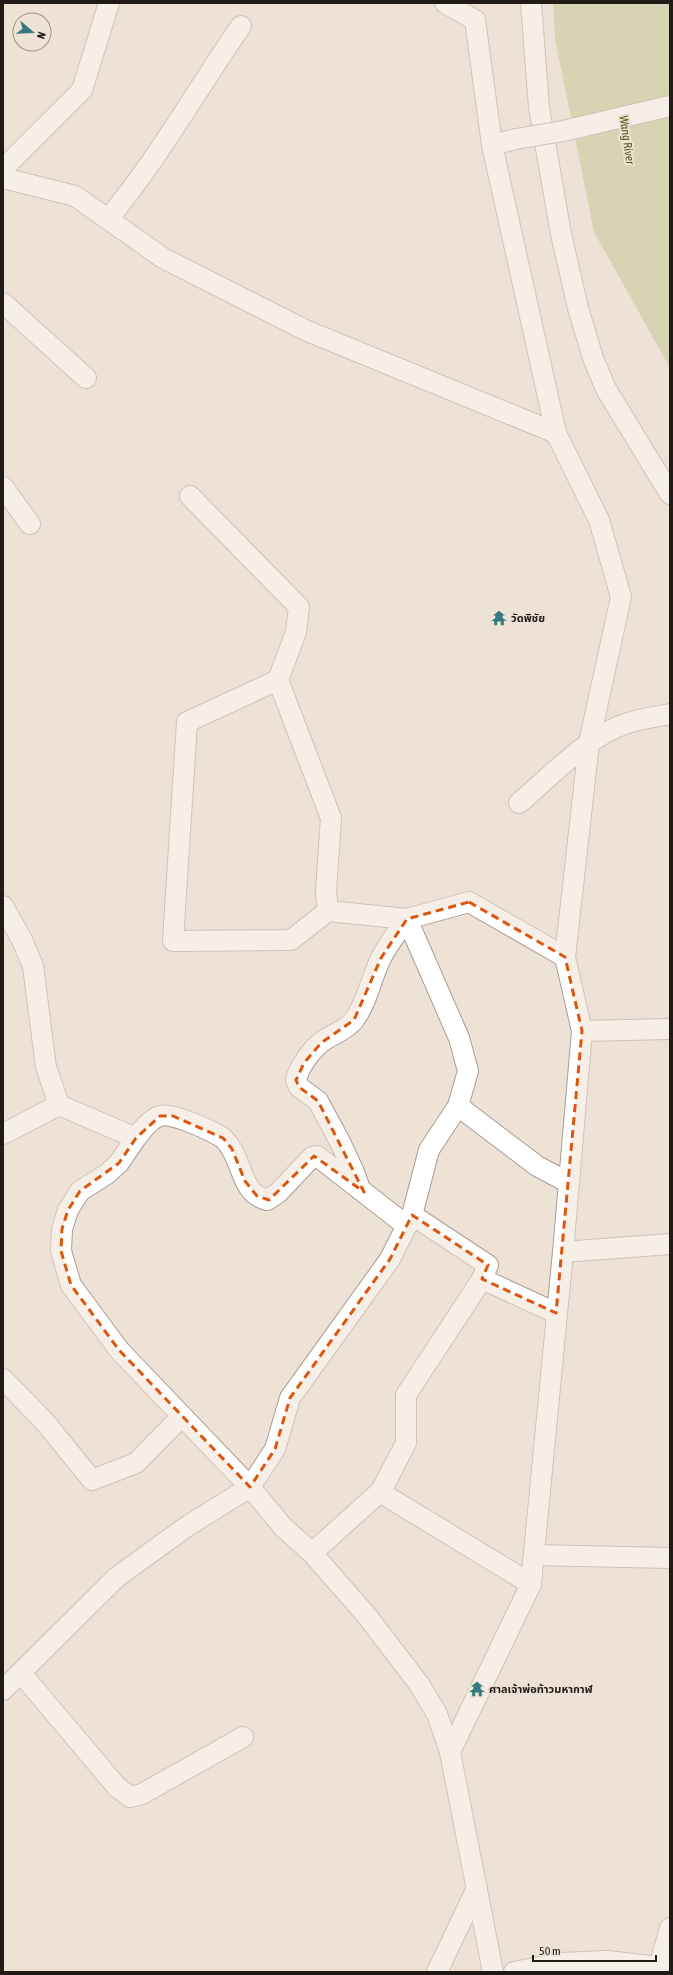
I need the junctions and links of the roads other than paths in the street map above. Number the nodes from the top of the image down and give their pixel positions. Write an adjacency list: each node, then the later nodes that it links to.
1 (110, 3): 7 (street)
2 (445, 3): 6 (street)
3 (531, 3): 14 (street)
4 (241, 26): 9 (street)
5 (670, 106): 6 (street, bridge)
6 (492, 145): 12 (street)
7 (3, 169)
8 (3, 178): 9 (street)
9 (108, 219): 12 (street)
10 (3, 303): 11 (street)
11 (86, 378)
12 (556, 433): 19 (street)
13 (3, 487): 16 (street)
14 (670, 494)
15 (190, 496): 17 (street)
16 (30, 524)
17 (278, 680): 22 (street); 22 (street)
18 (670, 714): 19 (street)
19 (589, 743): 20 (street); 24 (street)
20 (520, 803)
21 (3, 906): 27 (street)
22 (328, 911): 23 (street)
23 (407, 919): 24 (street); 28 (street); 32 (street)
24 (564, 957): 26 (street)
25 (670, 1029): 26 (street)
26 (582, 1031): 31 (street)
27 (59, 1105): 29 (street); 30 (street)
28 (458, 1106): 31 (street); 33 (street)
29 (3, 1134)
30 (136, 1138): 32 (street); 39 (street)
31 (569, 1183): 35 (street)
32 (360, 1189): 33 (street)
33 (410, 1221): 36 (street); 40 (street)
34 (670, 1244): 35 (street)
35 (563, 1252): 37 (street)
36 (482, 1279): 37 (street); 41 (street)
37 (556, 1313): 43 (street)
38 (3, 1379): 39 (street)
39 (182, 1416): 40 (street)
40 (250, 1487): 42 (street); 46 (street)
41 (381, 1491): 42 (street); 45 (street)
42 (312, 1553): 49 (street)
43 (534, 1556): 44 (street); 45 (street)
44 (670, 1558)
45 (531, 1584): 49 (street)
46 (21, 1673): 47 (street); 48 (street)
47 (3, 1690)
48 (243, 1737)
49 (450, 1752): 50 (street)
50 (477, 1888): 52 (street); 53 (street)
51 (670, 1928): 54 (street)
52 (437, 1972)
53 (493, 1972)
54 (514, 1972)

